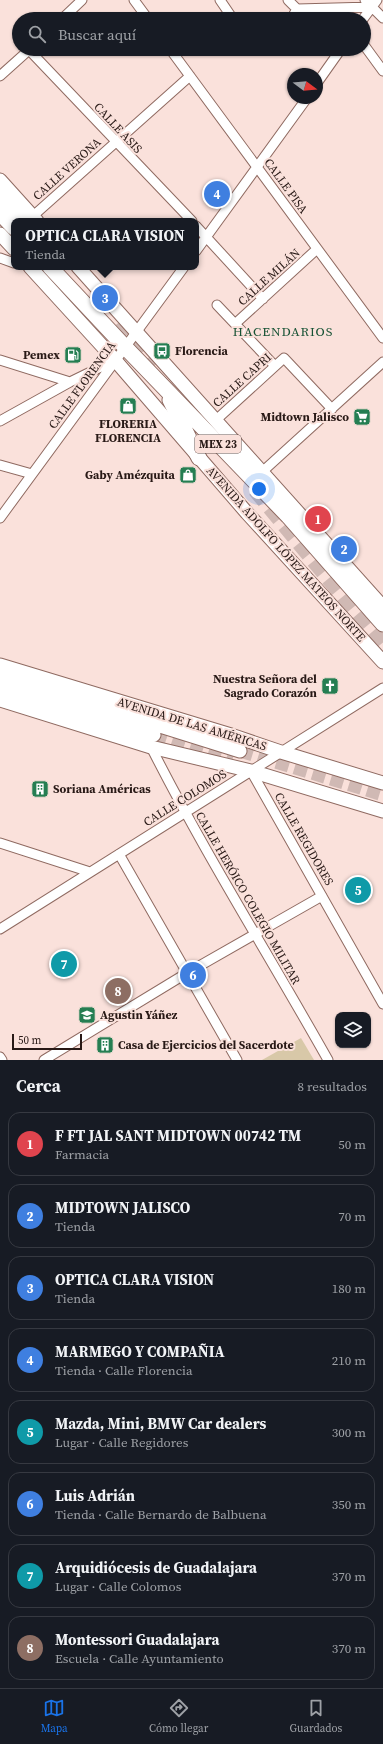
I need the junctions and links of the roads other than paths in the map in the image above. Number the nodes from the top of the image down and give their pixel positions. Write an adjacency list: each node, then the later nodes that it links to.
1 (82, 0): 8 (street)
2 (134, 0): 9 (street)
3 (220, 0): 10 (street)
4 (288, 0): 7 (street)
5 (365, 0): 6 (street)
6 (375, 4): 7 (street); 12 (street); 13 (street)
7 (297, 9): 11 (street)
8 (69, 12)
9 (143, 12)
10 (228, 12)
11 (295, 12)
12 (369, 12)
13 (383, 18)
14 (371, 55): 19 (street)
15 (22, 56): 21 (street)
16 (35, 56): 24 (street, CALLE ASIS)
17 (175, 56): 22 (street, CALLE PISA)
18 (336, 56): 20 (street)
19 (383, 71)
20 (323, 74)
21 (0, 76)
22 (190, 76): 24 (street, CALLE VERONA); 25 (street, CALLE PISA)
23 (303, 104): 25 (street)
24 (115, 142): 31 (street, CALLE VERONA); 32 (street, CALLE ASIS)
25 (257, 167): 36 (street); 39 (street, CALLE PISA)
26 (0, 180): 29 (main road)
27 (0, 196): 30 (main road)
28 (0, 213): 33 (main road)
29 (30, 218)
30 (30, 218)
31 (32, 218)
32 (189, 218)
33 (11, 225)
34 (199, 229): 36 (street)
35 (0, 234): 37 (main road)
36 (207, 236): 38 (street); 47 (street)
37 (11, 246)
38 (199, 247)
39 (317, 249): 47 (street, CALLE MILÁN); 52 (street, CALLE PISA)
40 (0, 258): 41 (street)
41 (11, 261)
42 (33, 270): 55 (main road, AVENIDA ADOLFO LÓPEZ MATEOS NORTE)
43 (53, 270): 53 (main road, AVENIDA ADOLFO LÓPEZ MATEOS NORTE / MEX 23)
44 (68, 270): 50 (main road)
45 (81, 270): 51 (main road)
46 (182, 270): 51 (street, CALLE FLORENCIA)
47 (263, 298): 49 (street, CALLE MILÁN)
48 (218, 305): 49 (street)
49 (236, 323): 57 (street)
50 (117, 324)
51 (137, 332): 53 (street, CALLE FLORENCIA); 61 (main road)
52 (383, 338)
53 (125, 347): 55 (street, CALLE FLORENCIA); 59 (main road, AVENIDA ADOLFO LÓPEZ MATEOS NORTE / MEX 23)
54 (0, 360): 58 (street)
55 (115, 360): 58 (street); 63 (main road, AVENIDA ADOLFO LÓPEZ MATEOS NORTE); 66 (street, CALLE FLORENCIA)
56 (383, 362): 60 (street)
57 (275, 366): 60 (street, CALLE CAPRI); 61 (street, CALLE CAPRI)
58 (70, 382): 62 (street)
59 (162, 385): 63 (main road); 69 (main road, AVENIDA ADOLFO LÓPEZ MATEOS NORTE / MEX 23)
60 (332, 409): 65 (street)
61 (216, 420): 65 (main road)
62 (0, 421)
63 (200, 458): 70 (main road, AVENIDA ADOLFO LÓPEZ MATEOS NORTE)
64 (0, 465): 66 (street)
65 (262, 472): 68 (main road)
66 (32, 474): 67 (street, CALLE FLORENCIA)
67 (0, 518)
68 (383, 607)
69 (383, 624)
70 (383, 662)
71 (0, 666): 78 (main road, AVENIDA DE LAS AMÉRICAS)
72 (0, 676): 77 (main road, AVENIDA DE LAS AMÉRICAS)
73 (383, 688): 78 (street, CALLE COLOMOS)
74 (0, 689): 76 (main road, AVENIDA DE LAS AMÉRICAS)
75 (0, 700): 76 (main road, AVENIDA DE LAS AMÉRICAS)
76 (153, 741): 79 (main road, AVENIDA DE LAS AMÉRICAS); 82 (street, CALLE HERÓICO COLEGIO MILITAR)
77 (240, 751)
78 (281, 752): 79 (street, CALLE COLOMOS); 80 (main road, AVENIDA DE LAS AMÉRICAS)
79 (251, 771): 81 (main road, AVENIDA DE LAS AMÉRICAS); 82 (street, CALLE COLOMOS); 86 (street, CALLE REGIDORES)
80 (383, 783)
81 (383, 811)
82 (184, 812): 84 (street, CALLE COLOMOS); 88 (street, CALLE HERÓICO COLEGIO MILITAR)
83 (0, 843): 85 (street)
84 (119, 854): 85 (street, CALLE COLOMOS); 89 (street)
85 (90, 872): 87 (street, CALLE COLOMOS)
86 (322, 896): 88 (street); 90 (street, CALLE REGIDORES)
87 (0, 929)
88 (256, 933): 89 (street); 95 (street, CALLE HERÓICO COLEGIO MILITAR)
89 (187, 973): 93 (street); 94 (street)
90 (383, 1004)
91 (0, 1057): 92 (street)
92 (2, 1060)
93 (44, 1060)
94 (237, 1060)
95 (328, 1060)

